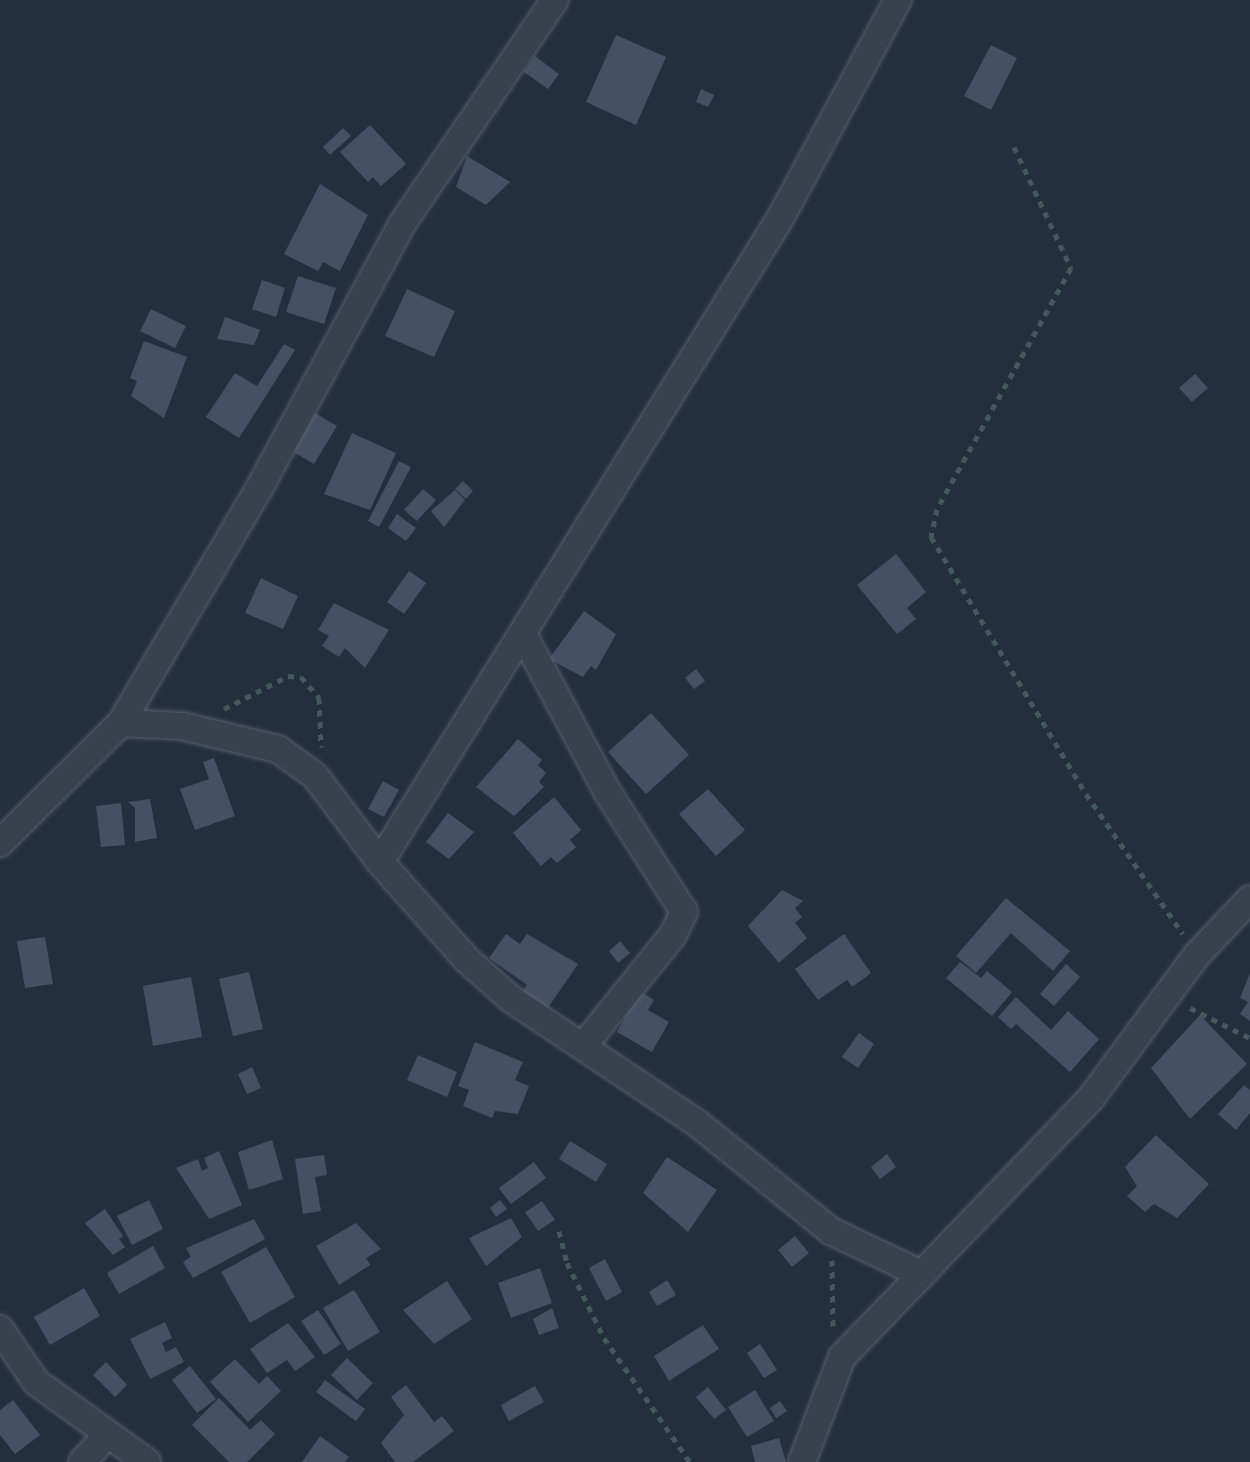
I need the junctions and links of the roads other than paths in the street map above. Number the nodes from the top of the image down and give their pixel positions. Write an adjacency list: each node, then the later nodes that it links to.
1 (555, 0): 4 (street)
2 (898, 0): 3 (street)
3 (523, 634): 6 (street); 8 (street)
4 (121, 723): 5 (street); 6 (street)
5 (0, 843)
6 (380, 862): 8 (street)
7 (1250, 899): 9 (street)
8 (584, 1045): 9 (street)
9 (919, 1273): 14 (street)
10 (0, 1329): 11 (street)
11 (106, 1436): 12 (street); 13 (street)
12 (82, 1462)
13 (147, 1462)
14 (802, 1462)

